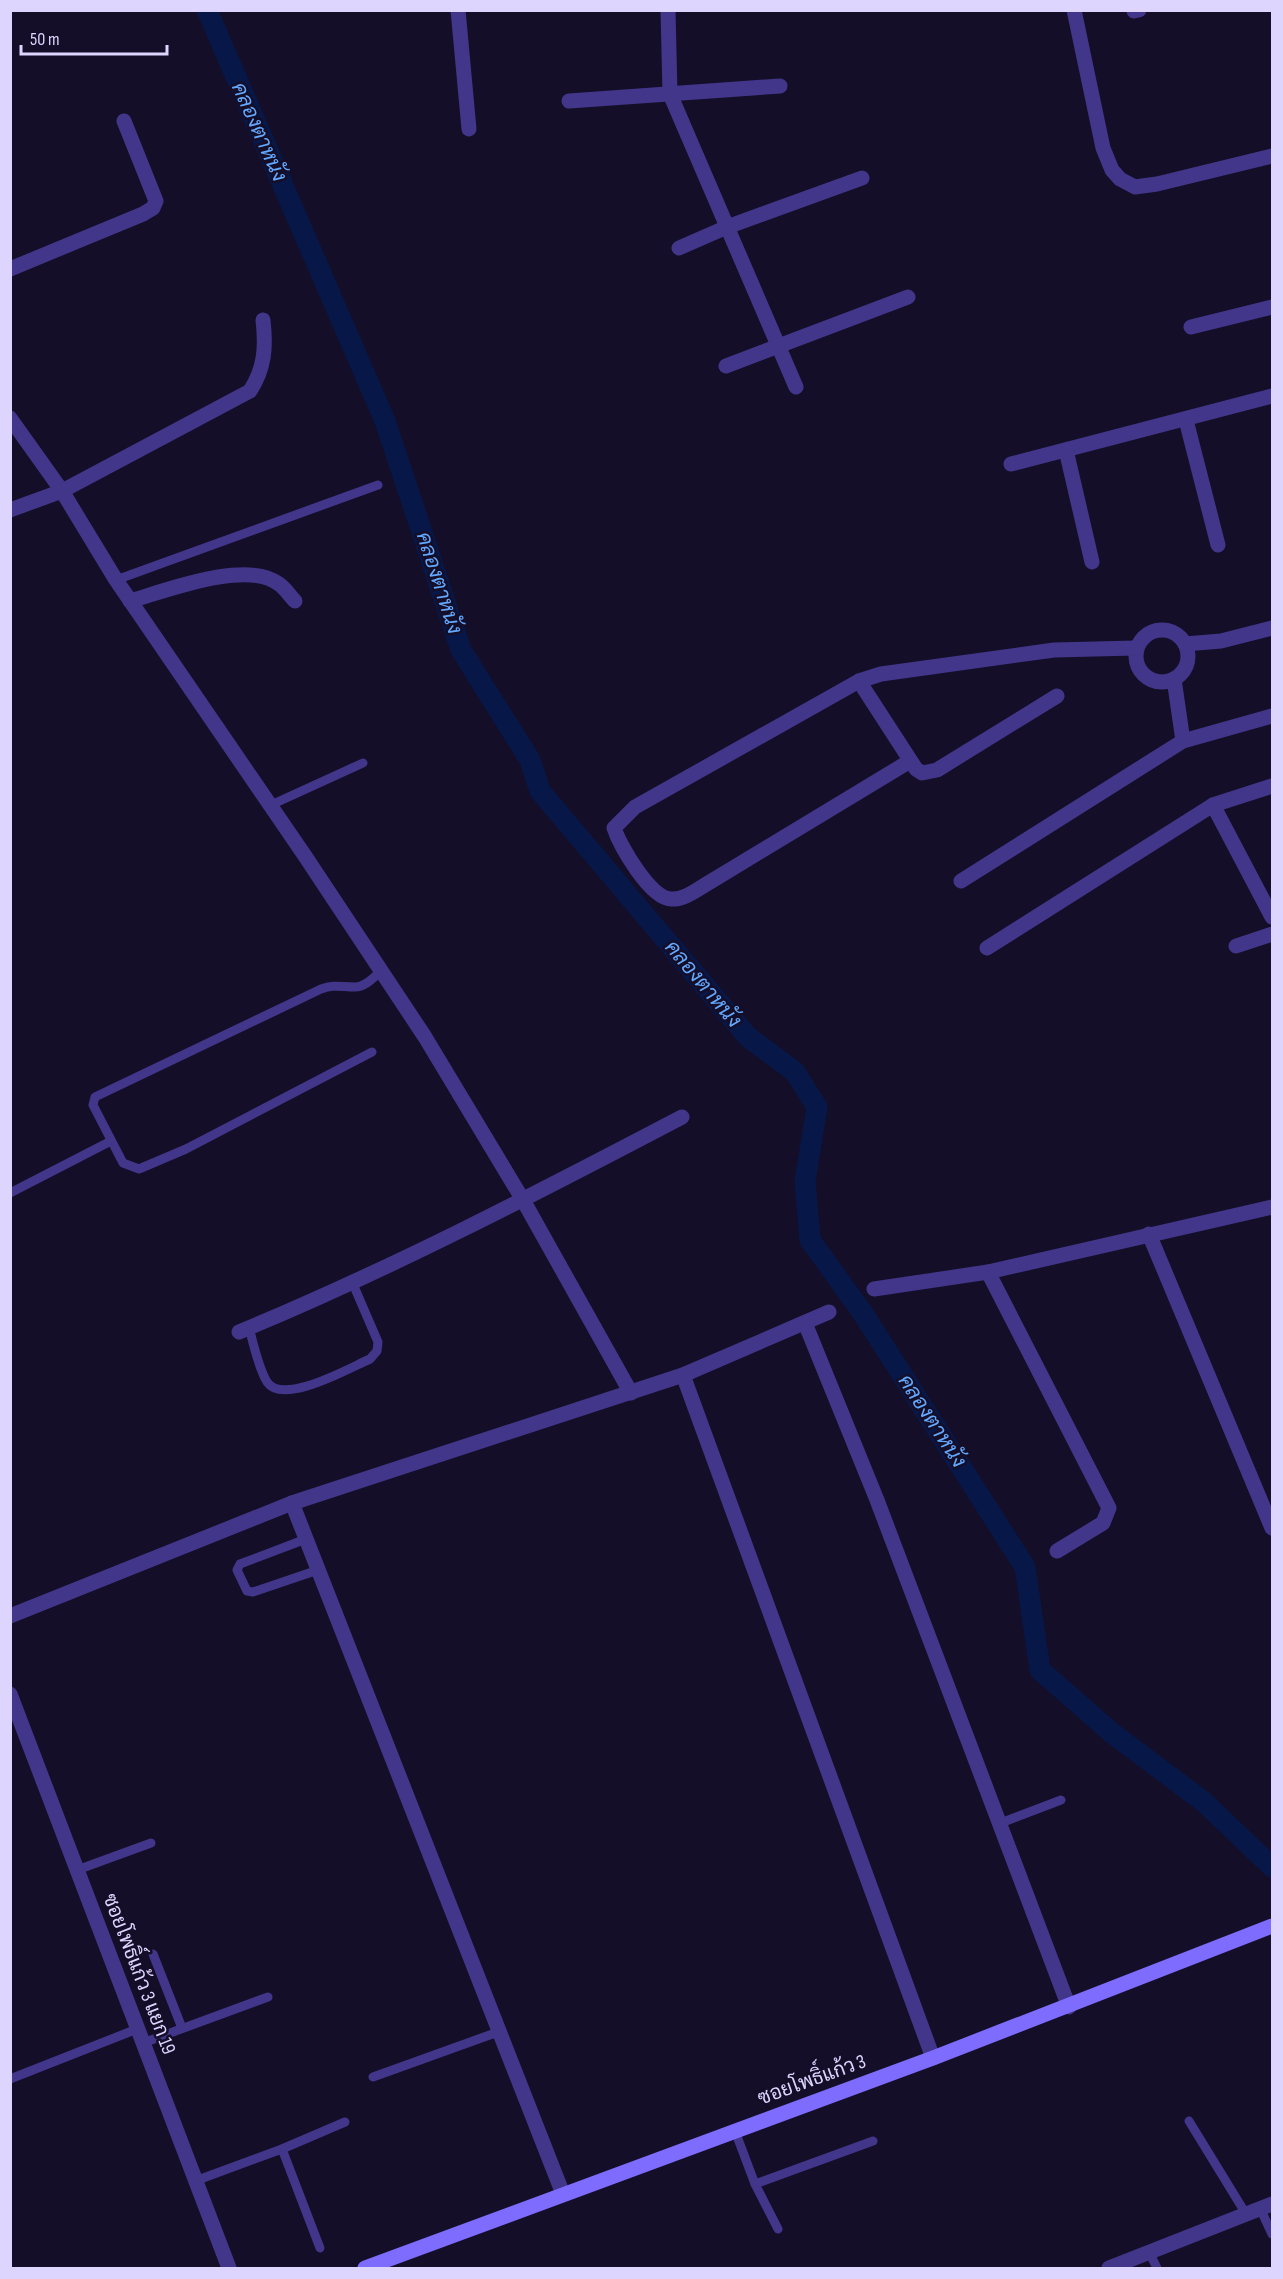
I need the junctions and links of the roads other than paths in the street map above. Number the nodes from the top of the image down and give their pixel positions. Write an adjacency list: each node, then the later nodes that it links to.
1 (458, 10): 8 (street)
2 (668, 10): 5 (street)
3 (1074, 10): 9 (street)
4 (780, 86): 5 (street)
5 (670, 94): 6 (street); 11 (street)
6 (569, 101)
7 (124, 121): 13 (street)
8 (469, 129)
9 (1272, 156)
10 (862, 178): 11 (street)
11 (727, 227): 12 (street); 18 (street)
12 (679, 248)
13 (10, 269)
14 (908, 297): 18 (street)
15 (1272, 307): 17 (street)
16 (263, 320): 27 (street)
17 (1191, 327)
18 (778, 346): 19 (street); 20 (street)
19 (726, 366)
20 (796, 387)
21 (1272, 396): 23 (street)
22 (10, 418): 27 (street)
23 (1186, 420): 24 (street); 29 (street)
24 (1066, 450): 25 (street); 30 (street)
25 (1011, 464)
26 (378, 485): 31 (lane)
27 (62, 491): 28 (street); 31 (street)
28 (10, 510)
29 (1218, 545)
30 (1092, 562)
31 (116, 580): 32 (street)
32 (130, 601): 33 (street); 45 (street)
33 (294, 601)
34 (1272, 628): 35 (street)
35 (1185, 644): 36 (street); 37 (street)
36 (1136, 648): 37 (street); 38 (street)
37 (1174, 679): 41 (street)
38 (859, 681): 42 (street); 42 (street)
39 (1057, 696): 42 (street)
40 (1272, 716): 41 (street)
41 (1183, 741): 47 (street)
42 (910, 761)
43 (363, 763): 45 (lane)
44 (1272, 786): 46 (street)
45 (271, 805): 52 (street)
46 (1213, 806): 48 (street); 51 (street)
47 (961, 881)
48 (1272, 917)
49 (1272, 934): 50 (street)
50 (1236, 946)
51 (987, 948)
52 (380, 972): 55 (lane); 57 (street)
53 (372, 1052): 55 (lane)
54 (682, 1117): 57 (street)
55 (111, 1141): 56 (lane)
56 (10, 1193)
57 (523, 1200): 61 (street); 67 (street)
58 (1272, 1207): 59 (street)
59 (1149, 1234): 60 (street); 69 (street)
60 (988, 1272): 62 (street); 71 (street)
61 (353, 1284): 65 (street); 65 (lane)
62 (874, 1288)
63 (829, 1312): 64 (street)
64 (805, 1323): 66 (street); 76 (street)
65 (244, 1330)
66 (683, 1375): 67 (street); 86 (street)
67 (631, 1393): 68 (street)
68 (292, 1503): 70 (street); 73 (street)
69 (1272, 1527)
70 (306, 1539): 72 (street); 72 (lane)
71 (1057, 1551)
72 (318, 1570): 84 (street)
73 (10, 1616)
74 (10, 1694): 78 (street, ซอยโพธิ์แก้ว 3 แยก 19)
75 (1061, 1800): 76 (lane)
76 (998, 1824): 82 (street)
77 (151, 1843): 78 (lane)
78 (77, 1870): 85 (street, ซอยโพธิ์แก้ว 3 แยก 19)
79 (1272, 1926): 82 (street, ซอยโพธิ์แก้ว 3)
80 (153, 1954): 83 (lane)
81 (268, 1997): 83 (lane)
82 (1069, 2007): 86 (street, ซอยโพธิ์แก้ว 3)
83 (182, 2028): 85 (lane)
84 (498, 2032): 87 (lane); 96 (street)
85 (140, 2036): 88 (lane); 94 (street, ซอยโพธิ์แก้ว 3 แยก 19)
86 (933, 2058): 91 (street, ซอยโพธิ์แก้ว 3)
87 (373, 2077)
88 (10, 2079)
89 (1190, 2121): 98 (lane)
90 (345, 2122): 93 (lane)
91 (735, 2131): 95 (lane); 96 (street, ซอยโพธิ์แก้ว 3)
92 (873, 2141): 95 (lane)
93 (282, 2149): 94 (lane); 101 (lane)
94 (195, 2181): 103 (street, ซอยโพธิ์แก้ว 3 แยก 19)
95 (755, 2184): 99 (lane)
96 (563, 2194): 104 (street, ซอยโพธิ์แก้ว 3)
97 (1266, 2206): 98 (street); 100 (lane)
98 (1246, 2214): 102 (street)
99 (778, 2229)
100 (1272, 2234)
101 (320, 2248)
102 (1149, 2252): 105 (street); 106 (lane)
103 (229, 2268)
104 (364, 2268)
105 (1109, 2268)
106 (1157, 2268)

